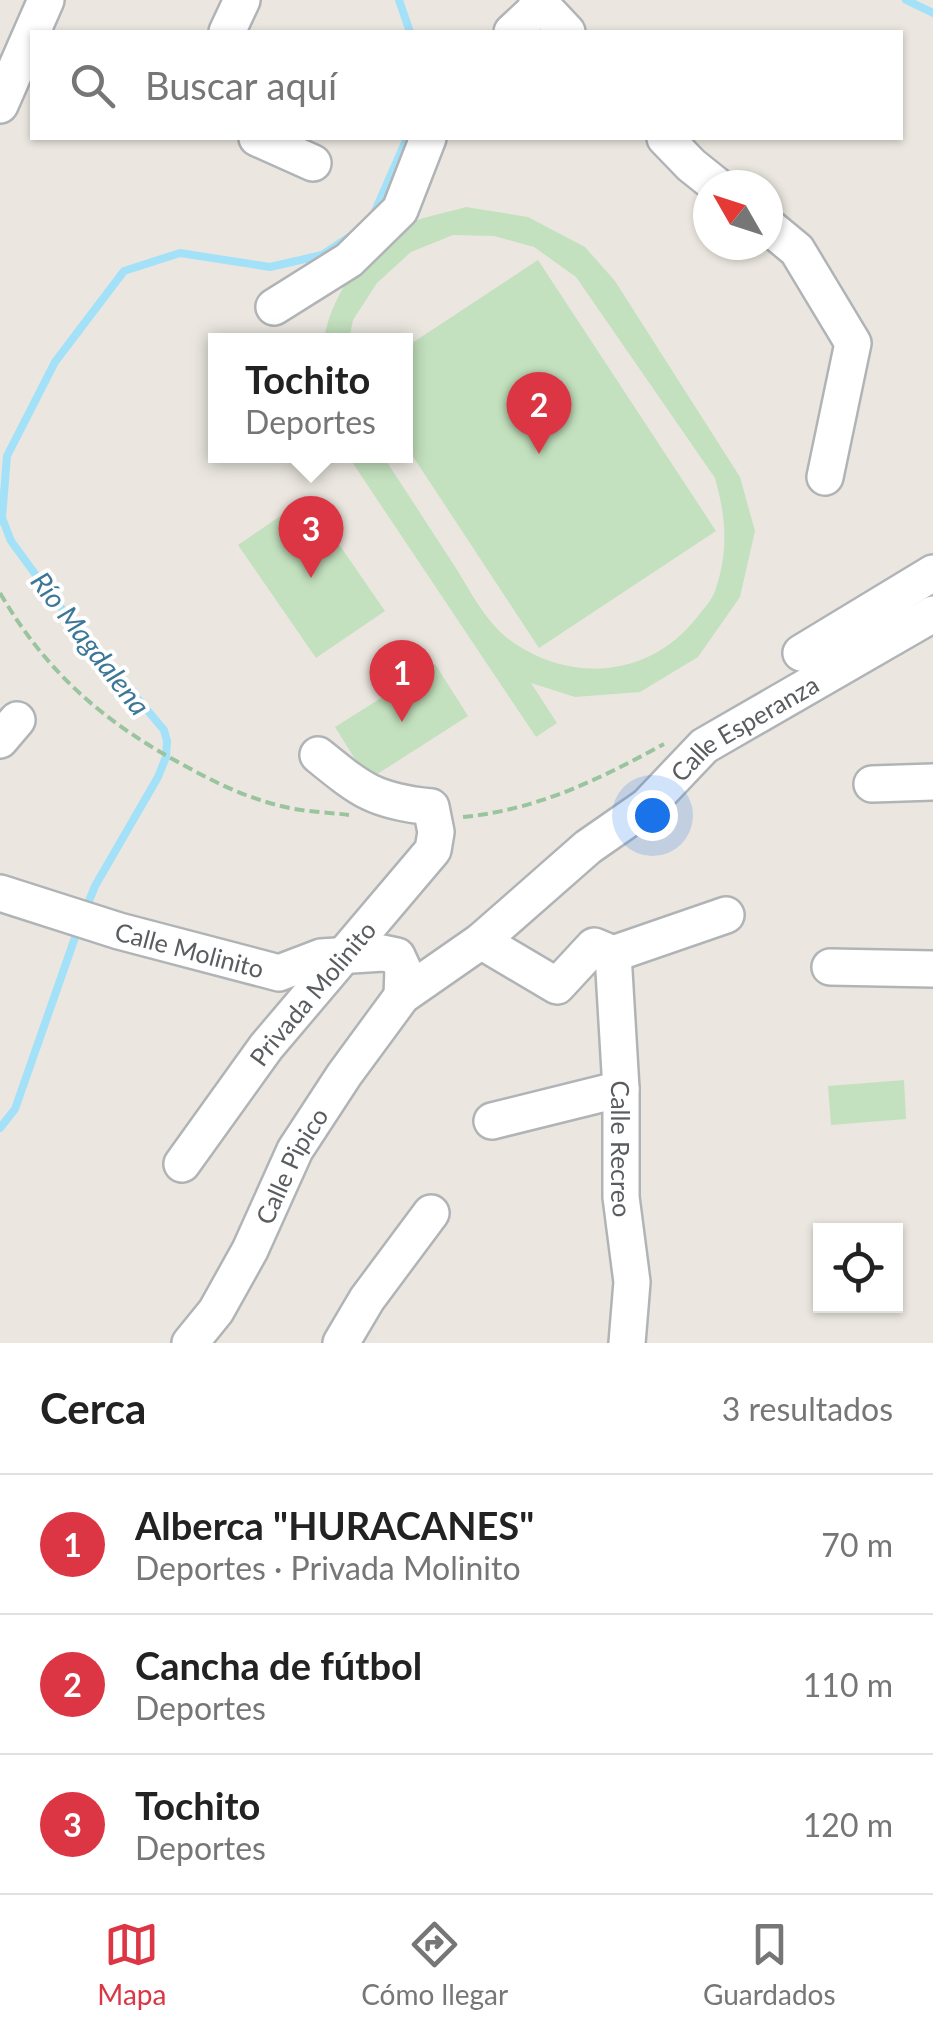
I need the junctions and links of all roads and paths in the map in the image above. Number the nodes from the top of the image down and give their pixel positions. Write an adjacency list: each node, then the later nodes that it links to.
1 (46, 0): 4 (street)
2 (242, 0): 5 (street)
3 (539, 3): 6 (street); 7 (street)
4 (33, 30)
5 (228, 30)
6 (514, 30)
7 (565, 30)
8 (30, 37): 9 (street)
9 (0, 106)
10 (262, 140): 13 (street)
11 (427, 140): 16 (street)
12 (667, 140): 14 (street)
13 (313, 163)
14 (700, 170)
15 (783, 238): 17 (street)
16 (274, 307)
17 (825, 477)
18 (933, 572): 21 (street)
19 (0, 594): 25 (path)
20 (933, 614): 28 (street, Calle Esperanza)
21 (801, 652)
22 (318, 755): 29 (street, Privada Molinito)
23 (933, 782): 24 (street)
24 (872, 784)
25 (350, 815)
26 (0, 892): 29 (street, Calle Molinito)
27 (726, 915): 30 (street)
28 (481, 942): 30 (street); 33 (street, Calle Esperanza)
29 (343, 954): 33 (street, Calle Molinito); 36 (street, Privada Molinito)
30 (612, 954): 34 (street, Calle Recreo)
31 (830, 967): 32 (street)
32 (933, 968)
33 (402, 996): 38 (street, Calle Pipico)
34 (621, 1089): 35 (street); 40 (street, Calle Recreo)
35 (492, 1121)
36 (182, 1164)
37 (432, 1214): 39 (street)
38 (197, 1341)
39 (341, 1343)
40 (626, 1343)

